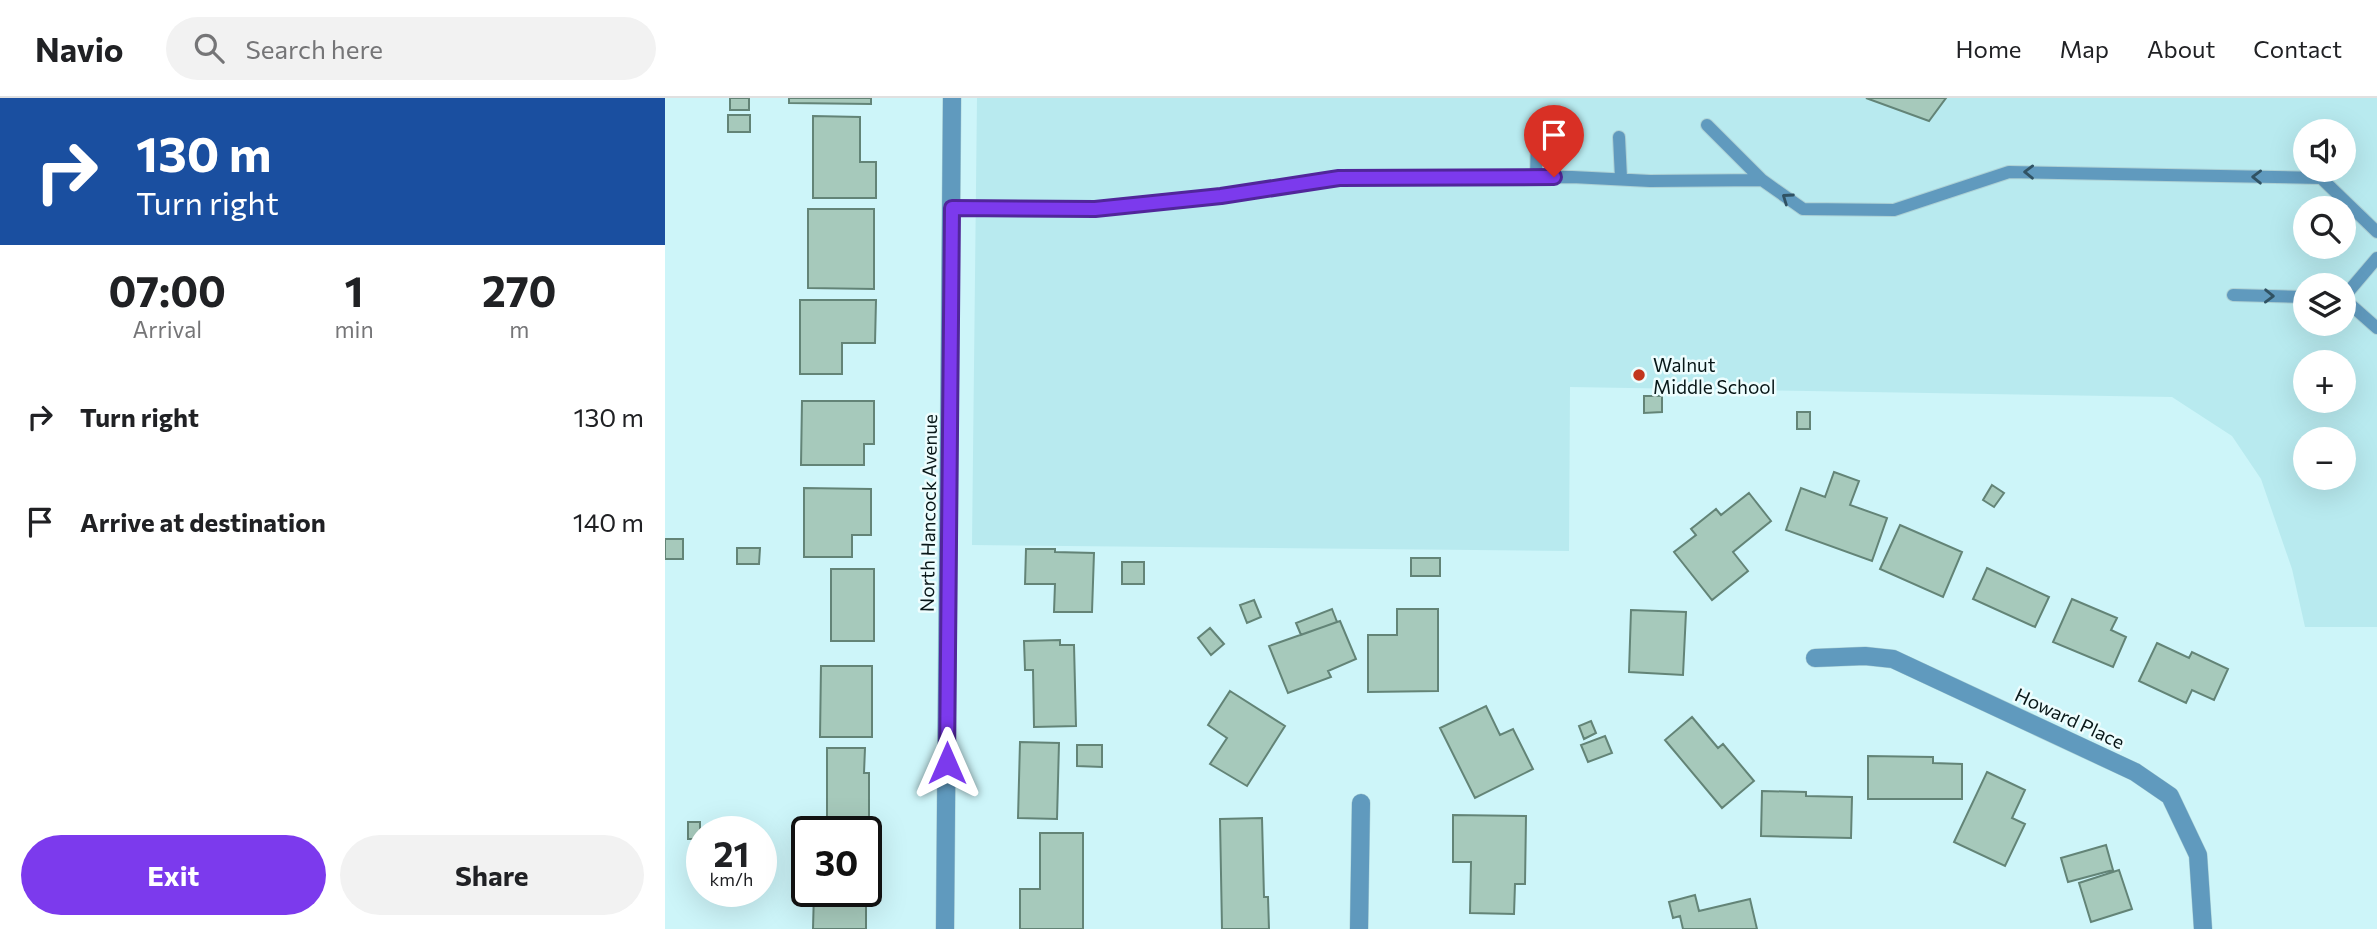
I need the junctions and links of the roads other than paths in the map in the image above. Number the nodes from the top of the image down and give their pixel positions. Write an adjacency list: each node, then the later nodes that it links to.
1 (953, 98): 8 (street, North Hancock Avenue)
2 (1707, 125): 7 (lane)
3 (1537, 135): 5 (lane)
4 (1619, 137): 6 (lane)
5 (1536, 177): 6 (lane); 8 (lane)
6 (1621, 178): 7 (lane)
7 (1762, 180): 9 (lane, one-way to 7)
8 (952, 208): 18 (street, North Hancock Avenue)
9 (2377, 232)
10 (2377, 258): 11 (lane)
11 (2356, 283)
12 (2233, 295): 13 (lane, one-way to 13)
13 (2293, 297)
14 (2356, 309): 15 (lane)
15 (2377, 328)
16 (1815, 657): 20 (street, Howard Place)
17 (1361, 803): 19 (street)
18 (945, 929)
19 (1359, 929)
20 (2203, 929)

